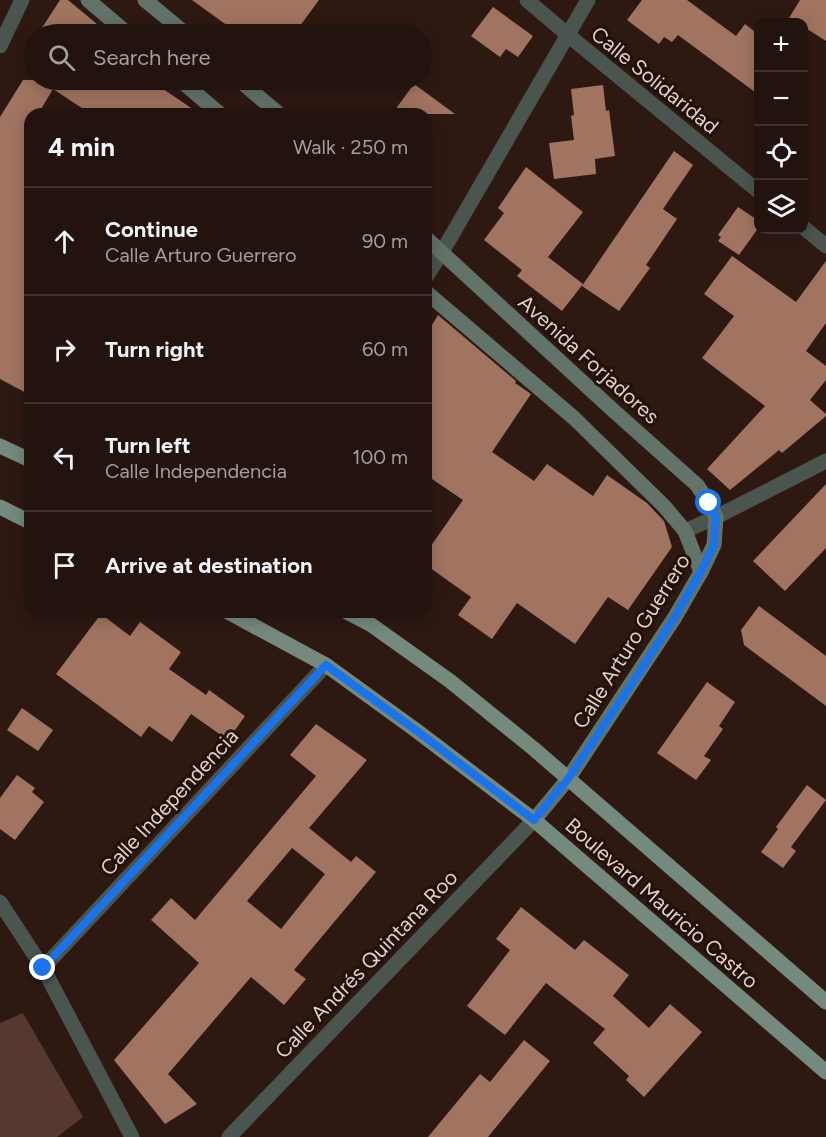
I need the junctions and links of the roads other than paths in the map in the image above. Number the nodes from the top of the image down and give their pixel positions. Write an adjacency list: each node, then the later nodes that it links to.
1 (22, 0): 9 (street)
2 (88, 0): 6 (main road)
3 (145, 0): 7 (main road)
4 (527, 0): 8 (street, Calle Solidaridad)
5 (588, 0): 8 (street)
6 (116, 24)
7 (174, 24)
8 (568, 35): 14 (street, Calle Solidaridad); 18 (street)
9 (0, 46)
10 (192, 90): 12 (main road)
11 (251, 90): 13 (main road)
12 (213, 108)
13 (272, 108)
14 (754, 187)
15 (808, 231): 17 (street)
16 (432, 243): 18 (main road, Avenida Forjadores)
17 (826, 246)
18 (442, 252): 19 (street); 25 (main road, Avenida Forjadores)
19 (432, 268)
20 (432, 297): 27 (main road)
21 (0, 446): 22 (main road)
22 (24, 457)
23 (826, 461): 25 (street)
24 (0, 507): 26 (main road)
25 (716, 517): 27 (street); 28 (main road, Calle Arturo Guerrero)
26 (24, 519)
27 (685, 531): 28 (main road)
28 (701, 572): 32 (main road, Calle Arturo Guerrero)
29 (239, 618): 31 (main road, Boulevard Mauricio Castro)
30 (358, 618): 32 (main road, Boulevard Mauricio Castro)
31 (326, 665): 33 (main road, Boulevard Mauricio Castro); 35 (street, Calle Independencia)
32 (568, 779): 33 (main road, Calle Arturo Guerrero); 36 (main road, Boulevard Mauricio Castro)
33 (534, 820): 37 (main road, Boulevard Mauricio Castro); 39 (street, Calle Andrés Quintana Roo)
34 (0, 902): 35 (street)
35 (43, 968): 38 (street)
36 (826, 1002)
37 (826, 1072)
38 (132, 1137)
39 (229, 1137)

